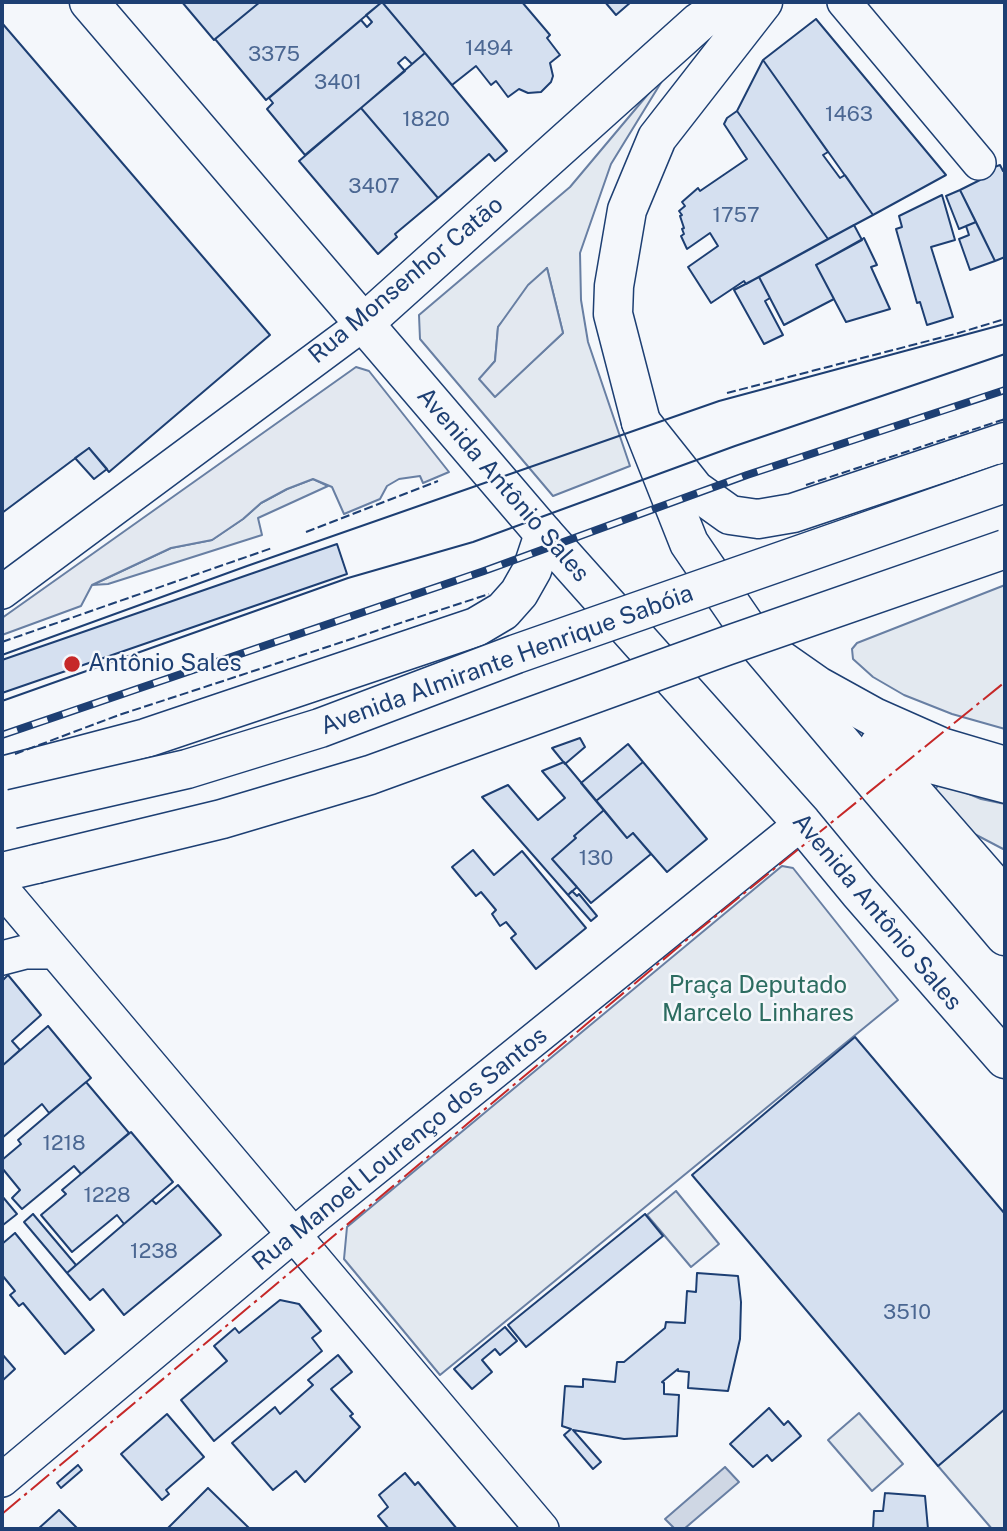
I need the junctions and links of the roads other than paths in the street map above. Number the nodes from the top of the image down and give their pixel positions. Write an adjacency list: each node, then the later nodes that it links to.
1 (89, 2): 6 (main road, Avenida Antônio Sales)
2 (729, 2): 6 (main road, Rua Monsenhor Catão)
3 (763, 2): 7 (main road)
4 (844, 2): 5 (street)
5 (979, 163)
6 (363, 324): 10 (main road, Avenida Antônio Sales); 12 (street, Rua Monsenhor Catão)
7 (641, 422): 8 (main road); 13 (main road)
8 (1005, 442)
9 (1005, 483): 16 (main road, Avenida Almirante Henrique Sabóia, bridge)
10 (544, 534): 16 (main road); 17 (main road, Avenida Antônio Sales)
11 (1005, 549): 18 (main road, bridge)
12 (2, 592)
13 (758, 644): 14 (main road); 21 (main road)
14 (1005, 766)
15 (1005, 786): 20 (street)
16 (5, 799)
17 (802, 823): 24 (main road, Avenida Antônio Sales); 27 (street, Rua Manoel Lourenço dos Santos)
18 (19, 868)
19 (2, 889): 22 (street)
20 (1005, 894)
21 (1005, 936)
22 (55, 952): 23 (street); 27 (street)
23 (2, 958)
24 (964, 1014): 25 (main road, Avenida Antônio Sales); 26 (main road)
25 (1005, 1059)
26 (1005, 1075)
27 (293, 1235): 28 (street, Rua Manoel Lourenço dos Santos); 29 (street)
28 (2, 1480)
29 (542, 1529)

